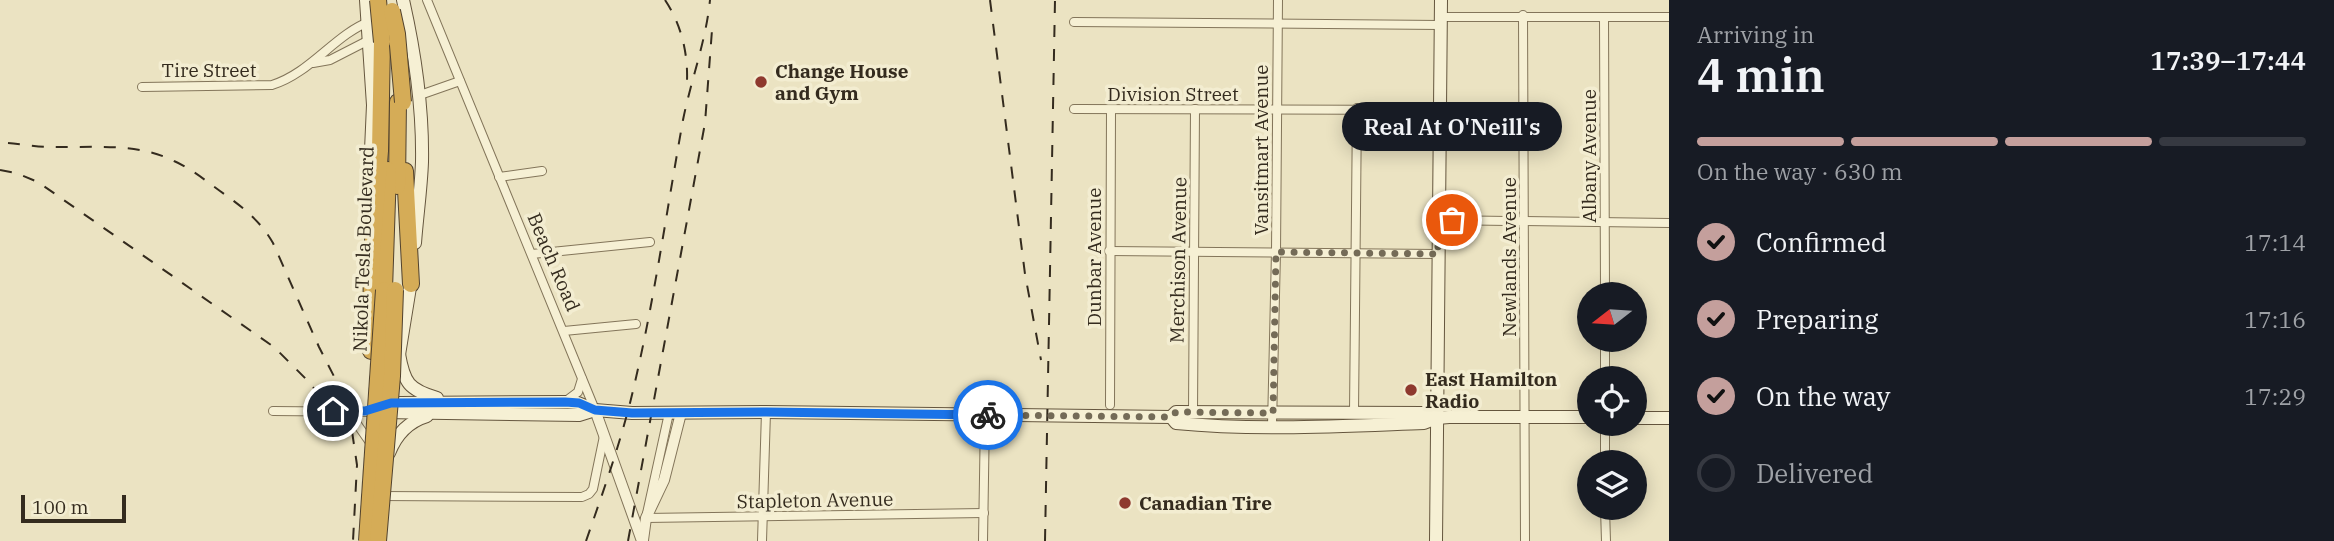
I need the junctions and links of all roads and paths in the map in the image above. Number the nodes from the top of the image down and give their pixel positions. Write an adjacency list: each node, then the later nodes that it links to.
1 (366, 0): 10 (main road)
2 (378, 0): 15 (highway, bridge)
3 (427, 0): 17 (street, Beach Road)
4 (1278, 0): 13 (street, Vansitmart Avenue)
5 (1441, 0): 11 (main road)
6 (395, 4): 14 (main road); 20 (highway, bridge)
7 (1523, 15): 8 (street); 11 (street); 30 (street, Newlands Avenue)
8 (1604, 17): 9 (street); 31 (street, Albany Avenue)
9 (1669, 17)
10 (368, 21): 14 (street); 15 (main road); 16 (street, Tire Street)
11 (1440, 21): 13 (street); 26 (main road)
12 (1074, 22): 13 (street)
13 (1278, 23): 25 (street, Vansitmart Avenue)
14 (409, 26): 15 (street, Tire Street); 19 (main road)
15 (376, 40): 16 (street, Tire Street); 20 (highway); 45 (main road)
16 (313, 63): 18 (street, Tire Street)
17 (460, 80): 19 (street); 28 (street, Beach Road)
18 (142, 87)
19 (420, 95): 41 (main road)
20 (393, 102): 41 (highway); 42 (highway, Nikola Tesla Boulevard); 45 (highway)
21 (1195, 108): 24 (street, Division Street); 25 (street, Division Street); 35 (street, Merchison Avenue)
22 (1357, 108): 25 (street, Division Street); 26 (street, Division Street); 37 (street)
23 (1074, 109): 24 (street, Division Street)
24 (1111, 110): 34 (street, Dunbar Avenue)
25 (1277, 110): 36 (street, Vansitmart Avenue)
26 (1440, 110): 29 (main road)
27 (542, 171): 28 (street)
28 (499, 177): 38 (street, Beach Road)
29 (1438, 220): 30 (street); 39 (main road)
30 (1524, 221): 31 (street); 63 (street, Newlands Avenue)
31 (1605, 222): 32 (street); 40 (street, Albany Avenue)
32 (1669, 223)
33 (650, 242): 38 (street)
34 (1109, 251): 35 (street); 50 (street, Dunbar Avenue)
35 (1195, 251): 36 (street); 57 (street, Merchison Avenue)
36 (1276, 252): 37 (street); 68 (street, Vansitmart Avenue)
37 (1356, 253): 39 (street); 58 (street)
38 (532, 254): 44 (street, Beach Road)
39 (1438, 254): 65 (main road)
40 (1605, 282)
41 (411, 284): 46 (main road)
42 (389, 290): 76 (highway, Nikola Tesla Boulevard, bridge); 77 (highway, Nikola Tesla Boulevard, bridge)
43 (636, 324): 44 (street)
44 (564, 331): 47 (street, Beach Road)
45 (371, 351): 52 (main road)
46 (399, 355): 48 (main road); 51 (main road)
47 (582, 376): 49 (street); 53 (street, Beach Road)
48 (451, 402): 49 (main road); 51 (main road)
49 (565, 402): 53 (main road)
50 (1110, 405)
51 (391, 407): 52 (main road); 59 (main road); 70 (main road)
52 (372, 410): 55 (street); 70 (main road)
53 (595, 410): 59 (main road); 60 (main road); 69 (street, Beach Road)
54 (272, 411): 55 (street)
55 (328, 411): 70 (street)
56 (766, 412): 60 (main road); 61 (main road); 73 (street)
57 (1193, 412): 62 (main road); 68 (main road)
58 (1354, 412): 65 (main road); 68 (main road)
59 (440, 413): 70 (main road)
60 (675, 413): 74 (street)
61 (985, 415): 62 (main road); 72 (street)
62 (1171, 417): 68 (main road)
63 (1525, 417): 64 (main road); 65 (main road); 82 (street, Newlands Avenue)
64 (1577, 417)
65 (1437, 418): 68 (main road); 81 (main road)
66 (1647, 418): 67 (main road)
67 (1669, 418)
68 (1272, 420)
69 (604, 436): 71 (street); 78 (street, Beach Road)
70 (380, 463): 71 (main road); 76 (main road)
71 (382, 496): 77 (main road)
72 (984, 513): 73 (street, Stapleton Avenue); 80 (street)
73 (763, 515): 74 (street, Stapleton Avenue); 79 (street)
74 (646, 517): 78 (street)
75 (1605, 520): 83 (street)
76 (369, 541)
77 (378, 541)
78 (642, 541)
79 (762, 541)
80 (983, 541)
81 (1436, 541)
82 (1525, 541)
83 (1606, 541)

